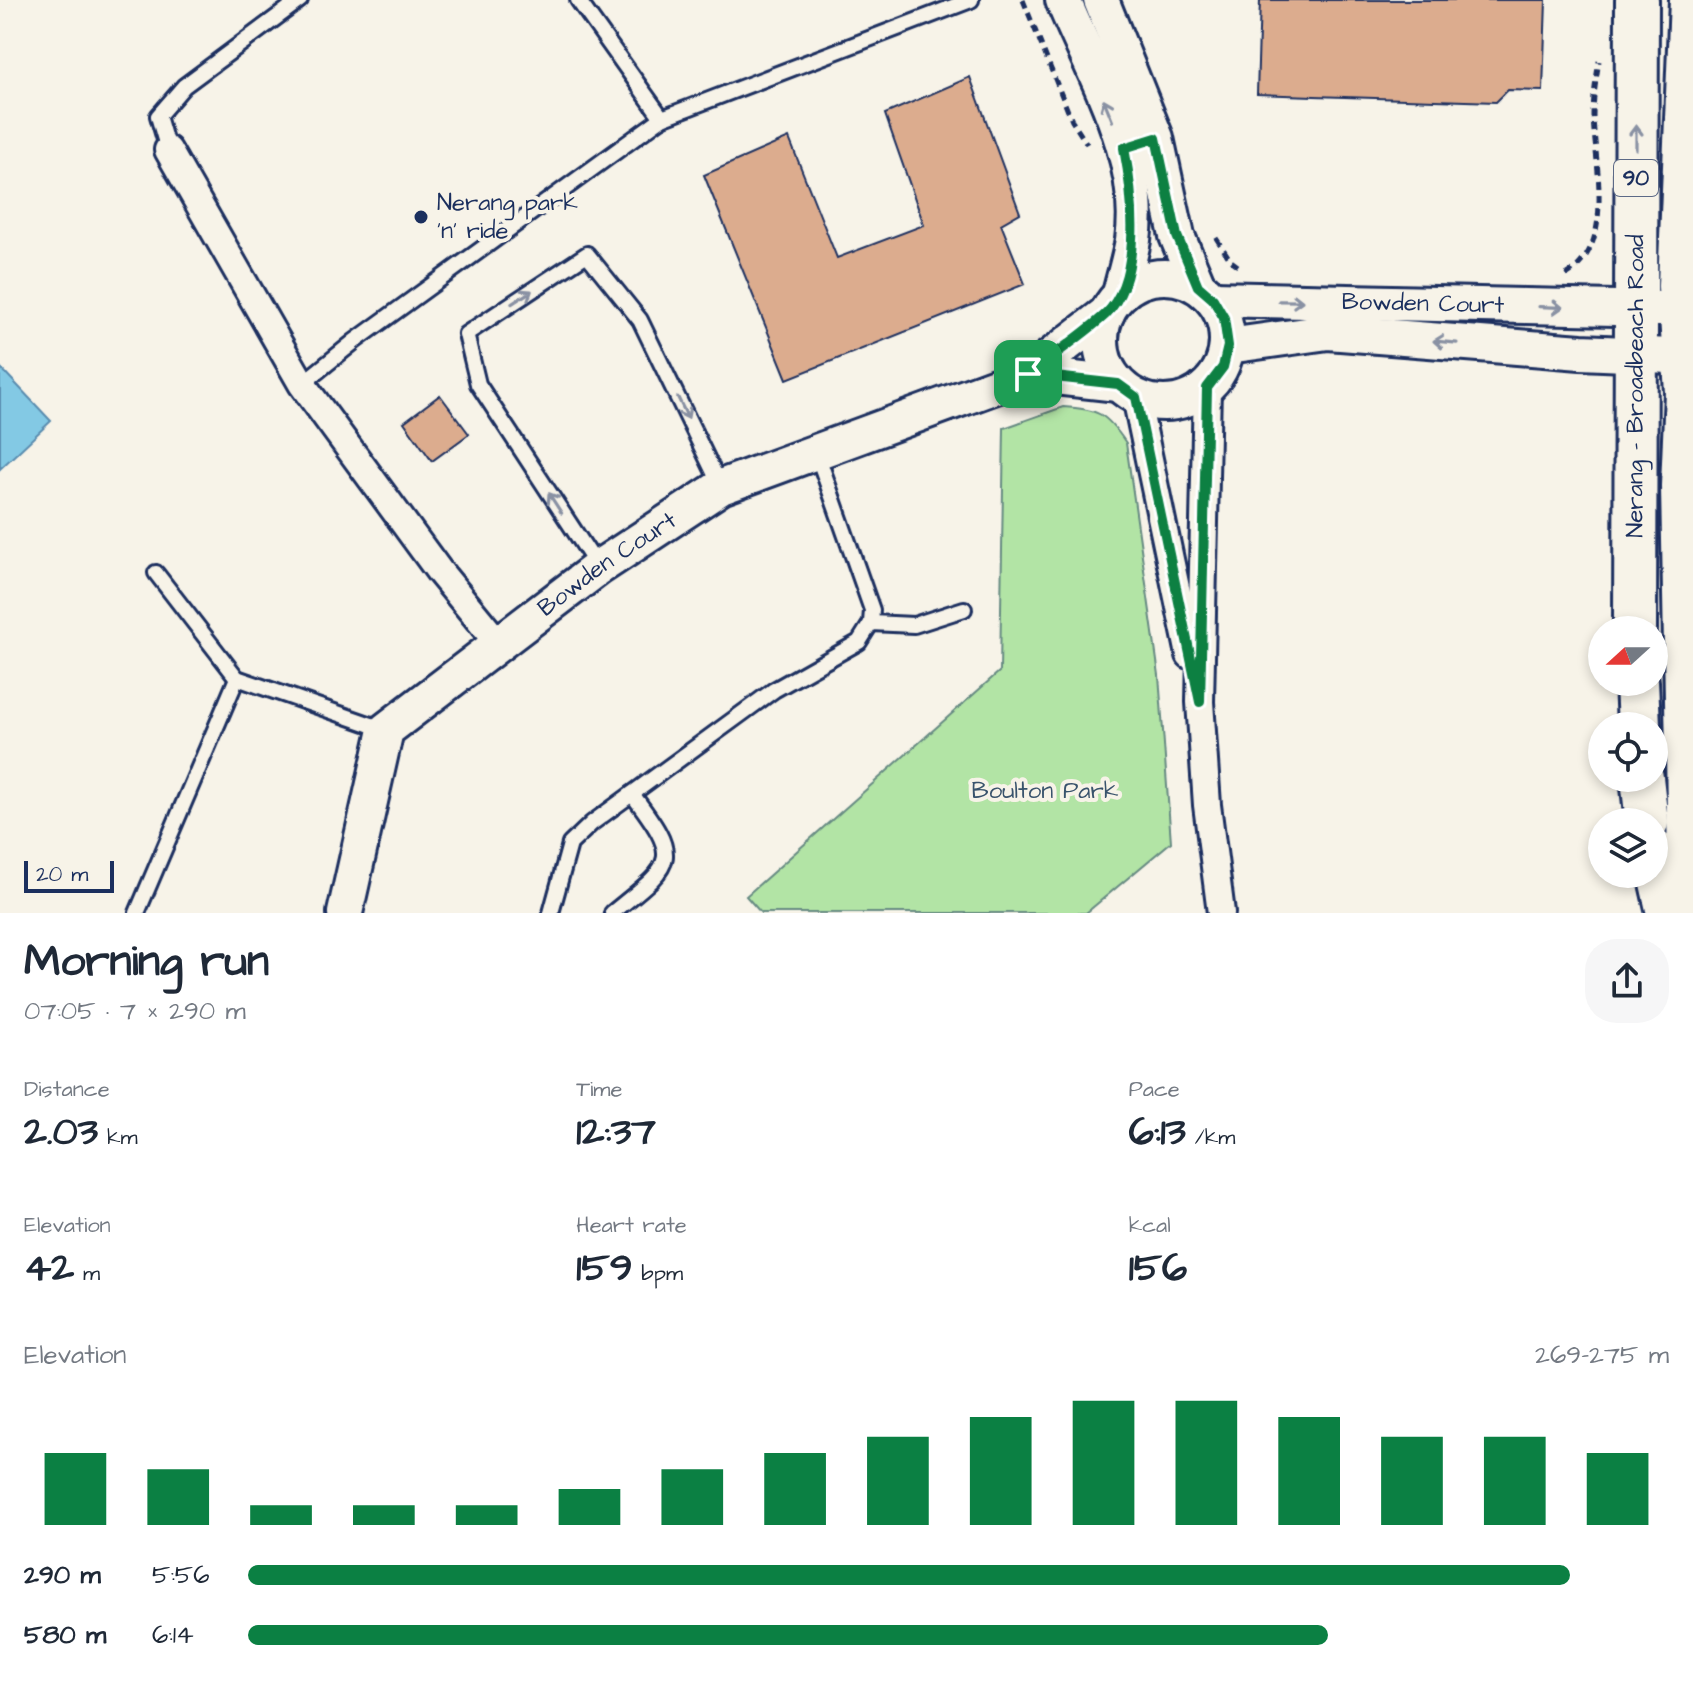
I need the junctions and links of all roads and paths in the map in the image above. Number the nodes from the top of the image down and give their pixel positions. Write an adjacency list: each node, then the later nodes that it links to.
1 (300, 0): 12 (lane)
2 (578, 0): 10 (lane)
3 (1023, 0): 11 (path)
4 (1063, 0): 11 (street, one-way to 4)
5 (1101, 0): 17 (street)
6 (1637, 0): 19 (main road, Nerang - Broadbeach Road / 90, one-way to 6)
7 (1691, 0): 13 (main road, Nerang - Broadbeach Road / 90)
8 (966, 1): 10 (lane)
9 (1599, 55): 16 (path)
10 (662, 118): 25 (lane)
11 (1124, 148): 18 (street)
12 (168, 150): 25 (street)
13 (1688, 167): 20 (main road, Nerang - Broadbeach Road / 90)
14 (1214, 234): 15 (path)
15 (1242, 268)
16 (1561, 277)
17 (1206, 292): 18 (street); 19 (street, Bowden Court, one-way to 19); 21 (street)
18 (1113, 304): 24 (street, Bowden Court); 27 (street)
19 (1635, 308): 20 (street, Bowden Court); 22 (main road, Nerang - Broadbeach Road / 90)
20 (1686, 310): 23 (main road, Nerang - Broadbeach Road / 90)
21 (1228, 346): 22 (street, Bowden Court, one-way to 21); 26 (street)
22 (1635, 355): 23 (street, Bowden Court); 34 (main road, Nerang - Broadbeach Road / 90)
23 (1688, 356): 29 (main road, Nerang - Broadbeach Road / 90)
24 (1028, 374): 27 (street, Bowden Court); 28 (street, Bowden Court)
25 (302, 384): 36 (street)
26 (1207, 388): 27 (street); 38 (street)
27 (1127, 391): 38 (street)
28 (816, 451): 30 (street, Bowden Court); 35 (lane)
29 (1688, 478): 48 (main road, Nerang - Broadbeach Road / 90)
30 (721, 487): 31 (street, Bowden Court); 31 (lane, one-way to 30)
31 (598, 568): 36 (street, Bowden Court)
32 (156, 573): 37 (lane)
33 (964, 609): 35 (lane)
34 (1635, 616)
35 (871, 623): 40 (lane)
36 (498, 643): 39 (street, Bowden Court)
37 (237, 678): 39 (lane); 42 (lane)
38 (1200, 702): 46 (street)
39 (386, 730): 43 (street)
40 (632, 794): 44 (lane); 45 (lane)
41 (1662, 888): 47 (main road)
42 (137, 913)
43 (345, 913)
44 (551, 913)
45 (612, 913)
46 (1221, 913)
47 (1668, 913)
48 (1690, 913)

